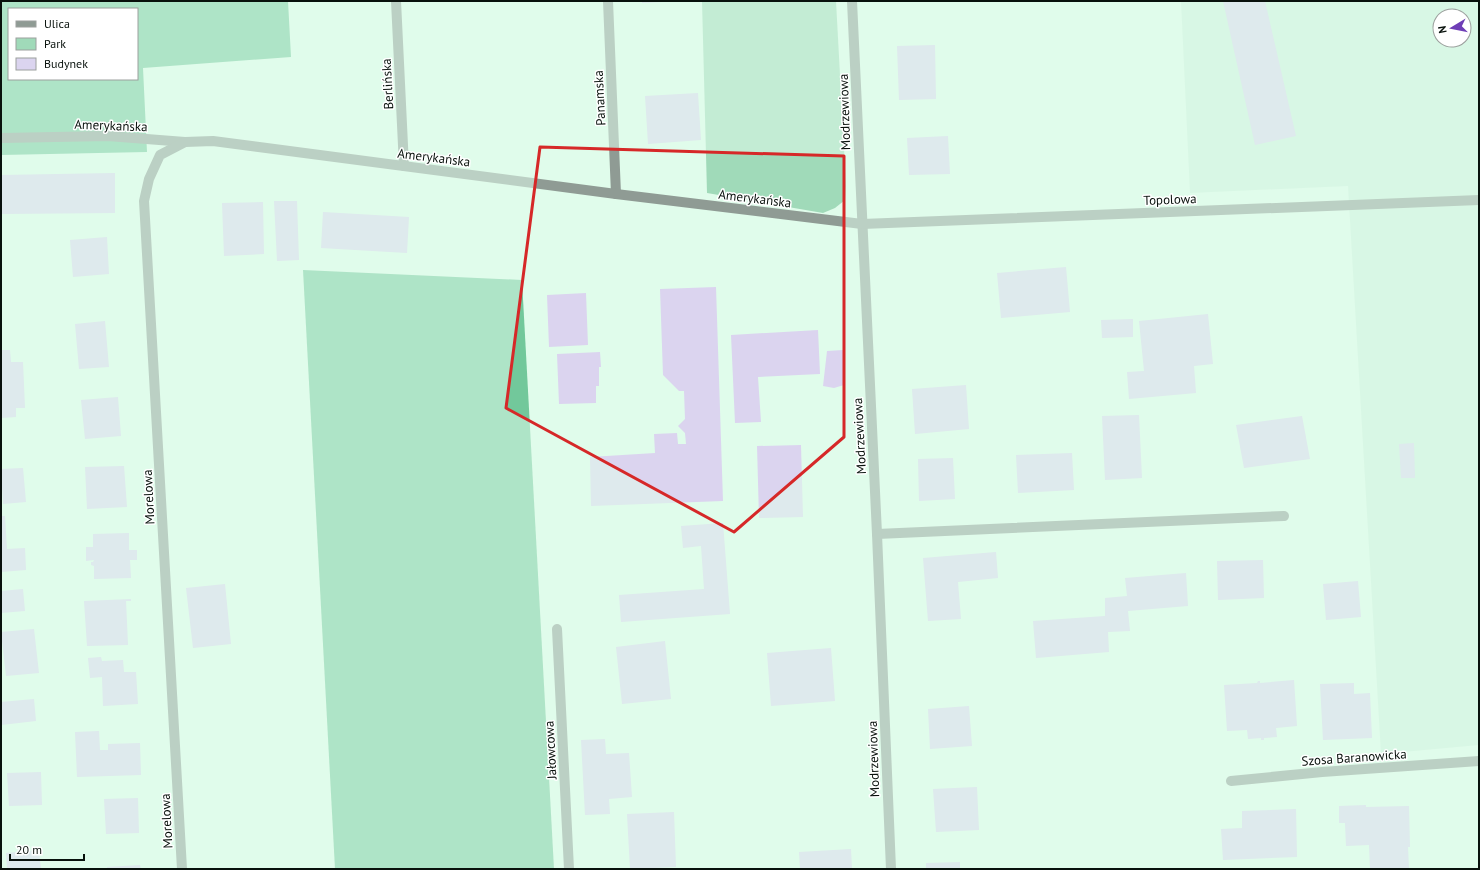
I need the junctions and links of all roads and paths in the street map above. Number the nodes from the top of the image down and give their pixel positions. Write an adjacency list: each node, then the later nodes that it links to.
1 (396, 1): 6 (street, Berlińska)
2 (608, 1): 7 (street, Panamska)
3 (852, 1): 9 (street, Modrzewiowa)
4 (1, 138): 5 (street, Amerykańska)
5 (185, 142): 6 (street, Amerykańska); 15 (street, Morelowa)
6 (404, 166): 7 (street, Amerykańska)
7 (616, 194): 9 (street, Amerykańska)
8 (1479, 200): 9 (street, Topolowa)
9 (862, 224): 11 (street, Modrzewiowa)
10 (1284, 516): 11 (street)
11 (877, 534): 17 (street, Modrzewiowa)
12 (557, 629): 16 (street, Jałowcowa)
13 (1479, 761): 14 (street, Szosa Baranowicka)
14 (1232, 781)
15 (182, 869)
16 (569, 869)
17 (891, 869)

